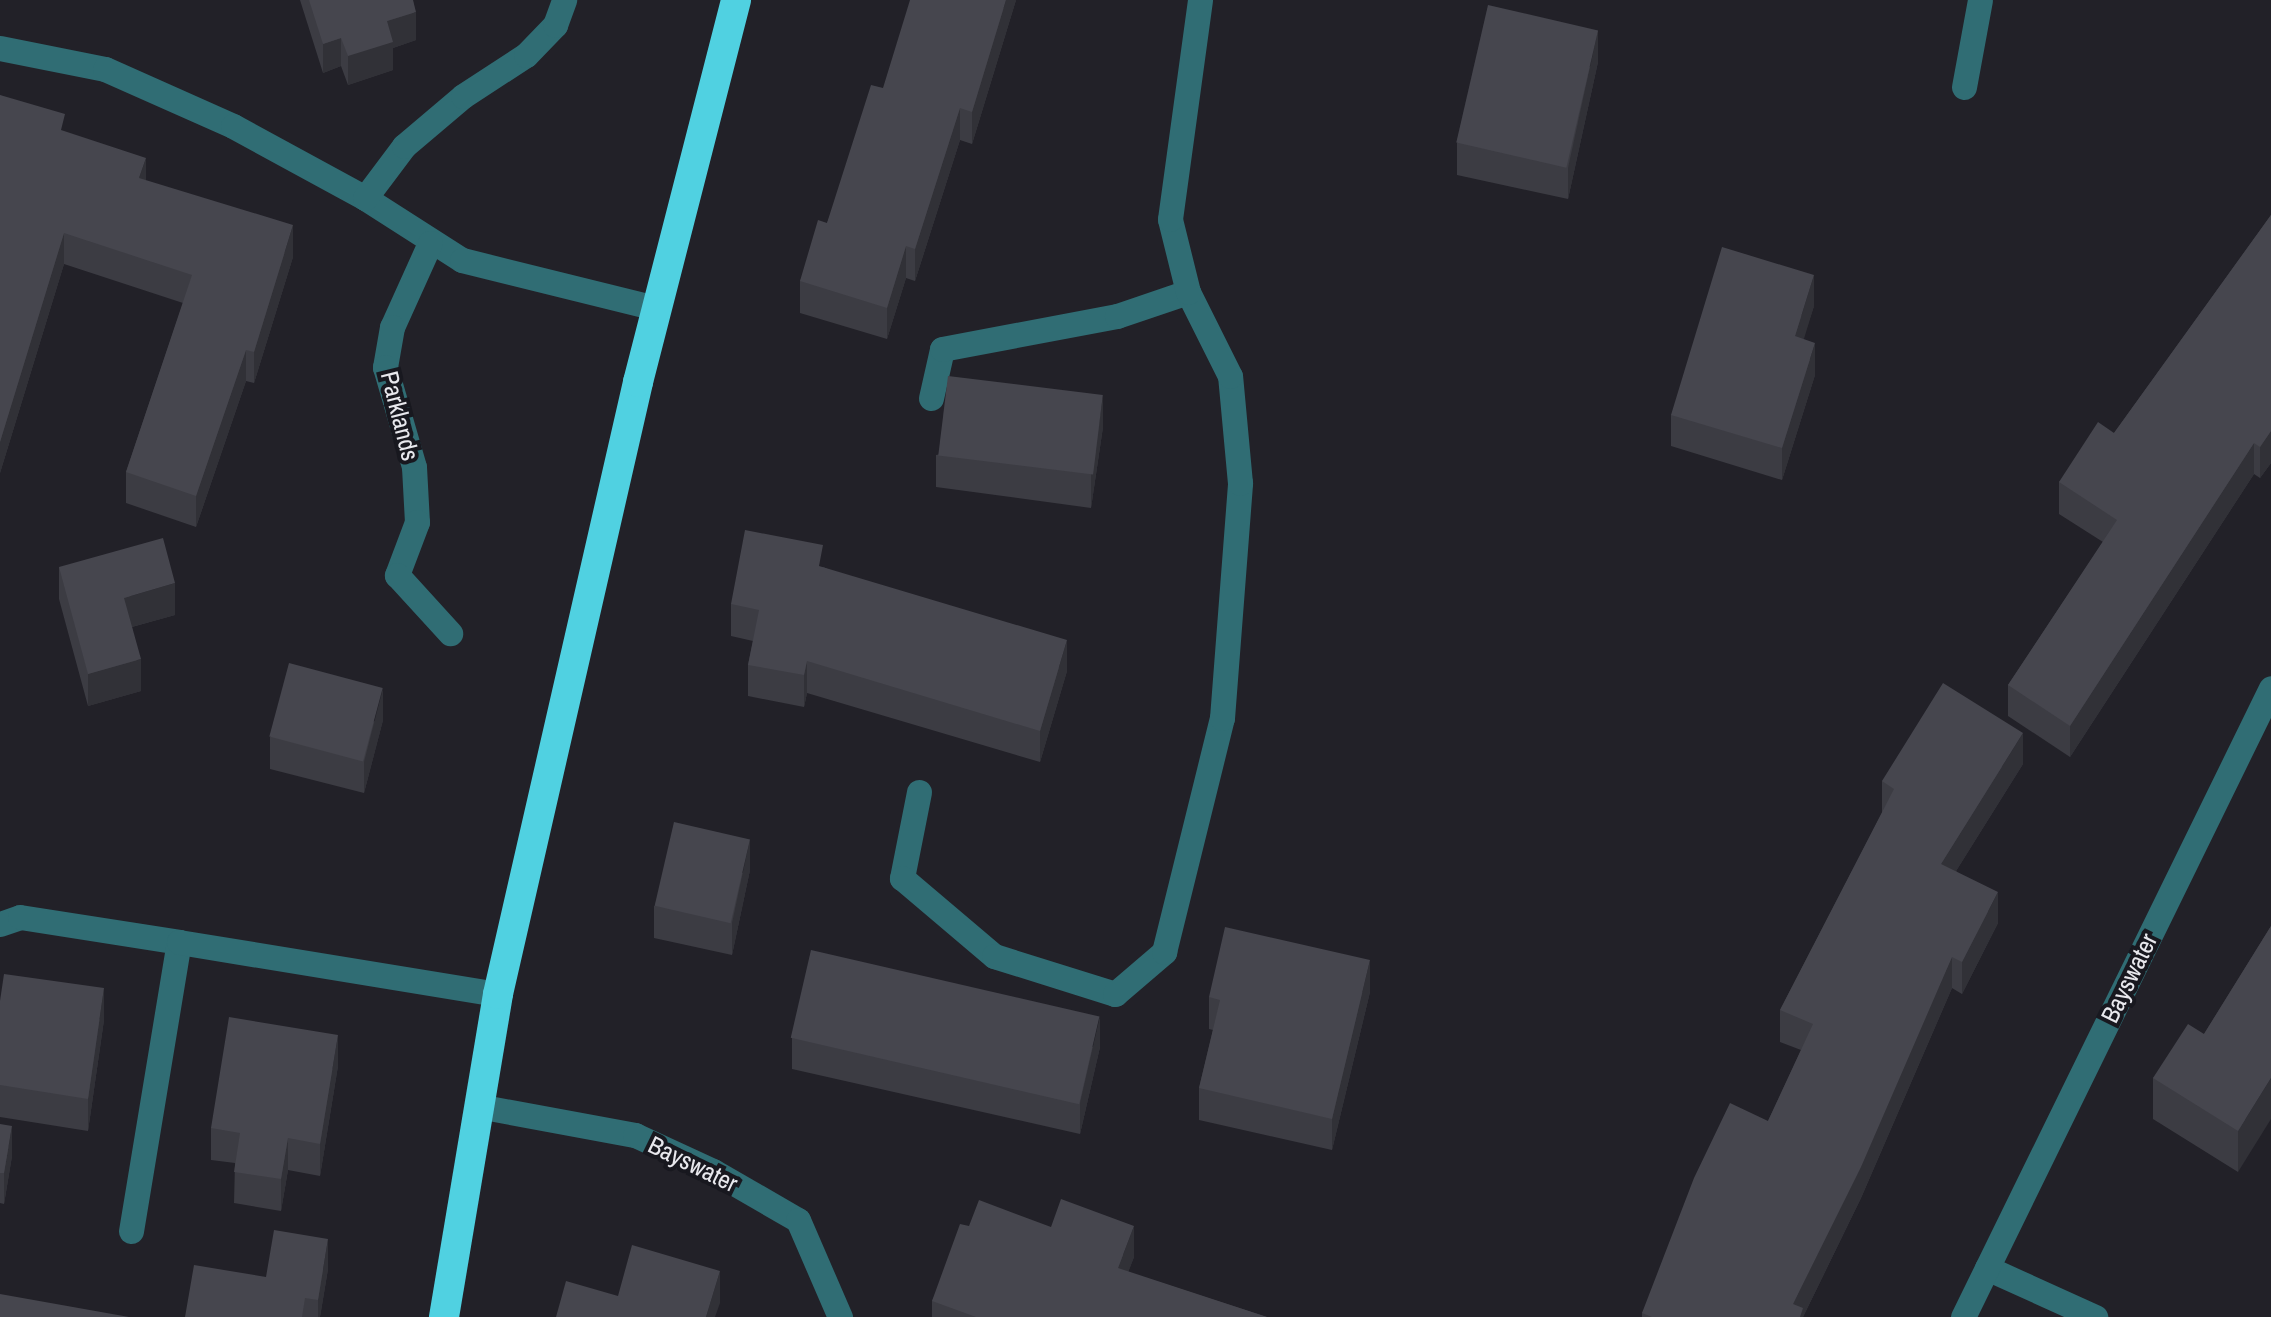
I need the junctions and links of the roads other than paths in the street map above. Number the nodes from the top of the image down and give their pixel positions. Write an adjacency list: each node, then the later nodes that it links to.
1 (564, 0): 7 (street)
2 (736, 0): 10 (highway)
3 (1200, 0): 9 (street)
4 (1980, 0): 6 (street)
5 (0, 48): 7 (street)
6 (1964, 87)
7 (365, 198): 8 (street)
8 (430, 243): 10 (street); 12 (street, Parklands)
9 (1188, 292): 11 (street); 14 (street)
10 (656, 308): 17 (highway)
11 (931, 398)
12 (450, 633)
13 (2271, 688): 20 (street, Bayswater)
14 (919, 792)
15 (0, 924): 16 (street)
16 (178, 942): 17 (street); 19 (street)
17 (498, 994): 18 (highway)
18 (478, 1106): 21 (highway); 22 (street, Bayswater)
19 (131, 1231)
20 (1986, 1268): 23 (street, Bayswater); 24 (street)
21 (444, 1317)
22 (840, 1317)
23 (1963, 1317)
24 (2095, 1317)

